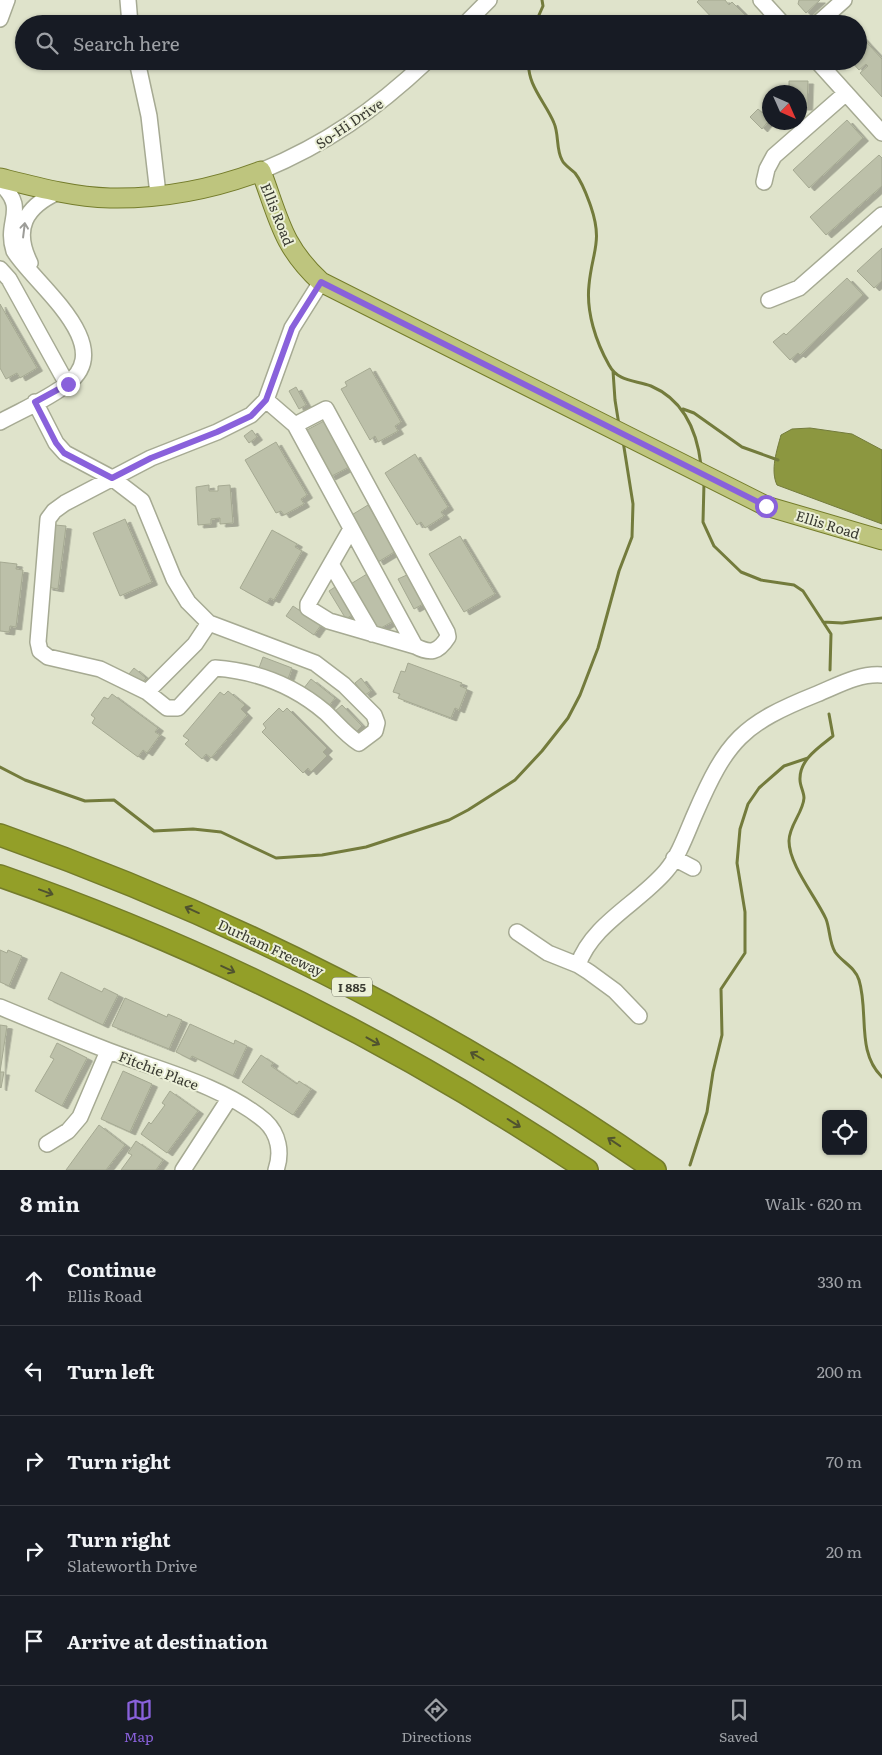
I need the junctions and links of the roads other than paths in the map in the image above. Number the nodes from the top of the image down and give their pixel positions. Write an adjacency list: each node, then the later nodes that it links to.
1 (6, 0): 10 (street)
2 (128, 0): 6 (street)
3 (490, 0): 7 (street)
4 (760, 0): 8 (street)
5 (844, 0): 9 (street)
6 (129, 15)
7 (475, 15)
8 (774, 15)
9 (827, 15)
10 (0, 19)
11 (139, 70): 21 (street)
12 (417, 70): 16 (street, So-Hi Drive)
13 (825, 70): 14 (street)
14 (846, 93): 15 (street); 18 (street)
15 (882, 134)
16 (260, 171): 21 (main road, Ellis Road); 26 (main road, Ellis Road)
17 (0, 178): 20 (main road, Ellis Road)
18 (764, 182)
19 (0, 183): 23 (street)
20 (58, 192): 21 (main road, Ellis Road); 25 (street, one-way to 20)
21 (158, 194)
22 (882, 215): 27 (street)
23 (6, 246): 25 (street)
24 (0, 269): 28 (street)
25 (36, 276): 28 (street)
26 (321, 282): 29 (street); 35 (main road, Ellis Road)
27 (769, 300)
28 (68, 384): 30 (street)
29 (266, 400): 32 (street); 33 (street)
30 (35, 402): 31 (street); 33 (street)
31 (0, 422)
32 (295, 425): 34 (street); 39 (street)
33 (112, 478): 37 (street); 41 (street)
34 (352, 528): 36 (street); 39 (street)
35 (882, 540)
36 (331, 564): 38 (street); 38 (street)
37 (209, 623): 41 (street); 41 (street)
38 (372, 634): 39 (street)
39 (415, 646)
40 (882, 675): 43 (street)
41 (147, 692)
42 (0, 835): 56 (highway, Durham Freeway / I 885, one-way to 42)
43 (674, 858): 44 (street); 47 (street)
44 (693, 868)
45 (0, 876): 55 (highway, I 885, one-way to 55)
46 (517, 932): 47 (street)
47 (578, 964): 49 (street)
48 (0, 1007): 50 (street, Fitchie Place)
49 (639, 1016)
50 (108, 1051): 51 (street, Fitchie Place); 52 (street)
51 (229, 1099): 53 (street); 54 (street, Fitchie Place)
52 (48, 1144)
53 (183, 1170)
54 (276, 1170)
55 (587, 1170)
56 (655, 1170)

